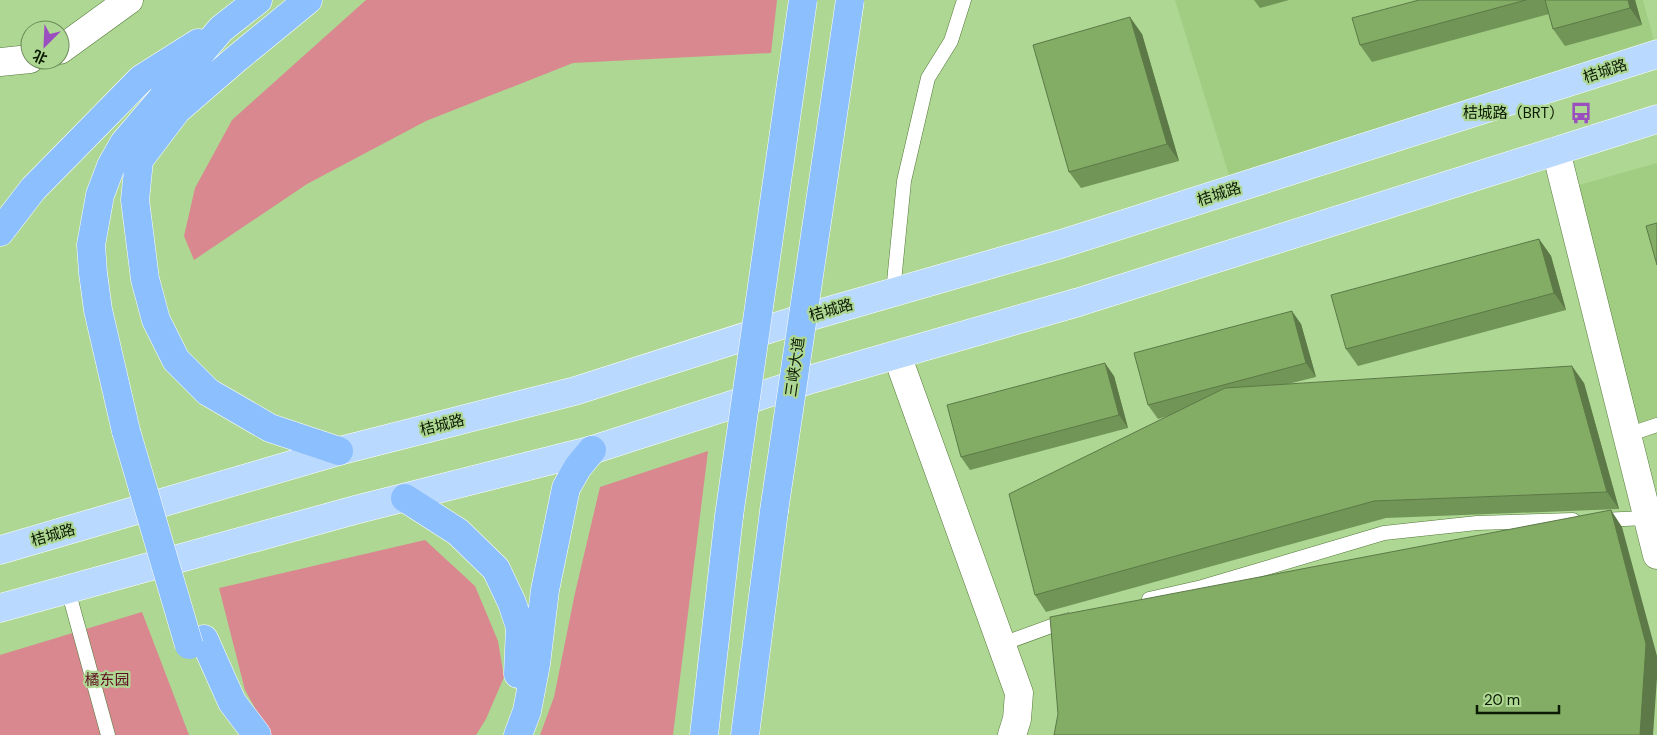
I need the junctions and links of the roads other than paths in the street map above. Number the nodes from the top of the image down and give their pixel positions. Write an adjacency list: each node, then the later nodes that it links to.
1 (129, 0): 8 (street)
2 (258, 0): 7 (highway)
3 (308, 0): 14 (highway)
4 (803, 0): 38 (highway, bridge)
5 (850, 0): 39 (highway, 三峡大道, bridge)
6 (964, 0): 16 (lane)
7 (221, 30): 15 (highway); 19 (highway)
8 (70, 43)
9 (1657, 54): 16 (main road, 桔城路)
10 (20, 60): 11 (street)
11 (0, 62)
12 (1657, 119): 13 (main road)
13 (1556, 151): 17 (main road); 20 (street)
14 (138, 160): 19 (highway); 22 (highway)
15 (0, 232)
16 (893, 292): 22 (main road, 桔城路)
17 (896, 355): 21 (main road); 32 (street)
18 (1657, 426): 20 (lane)
19 (135, 428): 31 (highway, bridge)
20 (1627, 434): 24 (street)
21 (592, 450): 23 (main road); 37 (highway)
22 (339, 451): 25 (main road, 桔城路)
23 (405, 498): 27 (main road); 36 (highway)
24 (1648, 518): 26 (street); 28 (lane)
25 (0, 550)
26 (1657, 555)
27 (68, 590): 29 (main road); 33 (lane)
28 (1136, 601)
29 (0, 608)
30 (1082, 616): 32 (lane)
31 (196, 642): 34 (highway); 35 (highway)
32 (1002, 644): 40 (street)
33 (108, 735)
34 (234, 735)
35 (257, 735)
36 (502, 735)
37 (518, 735)
38 (704, 735)
39 (745, 735)
40 (1012, 735)

